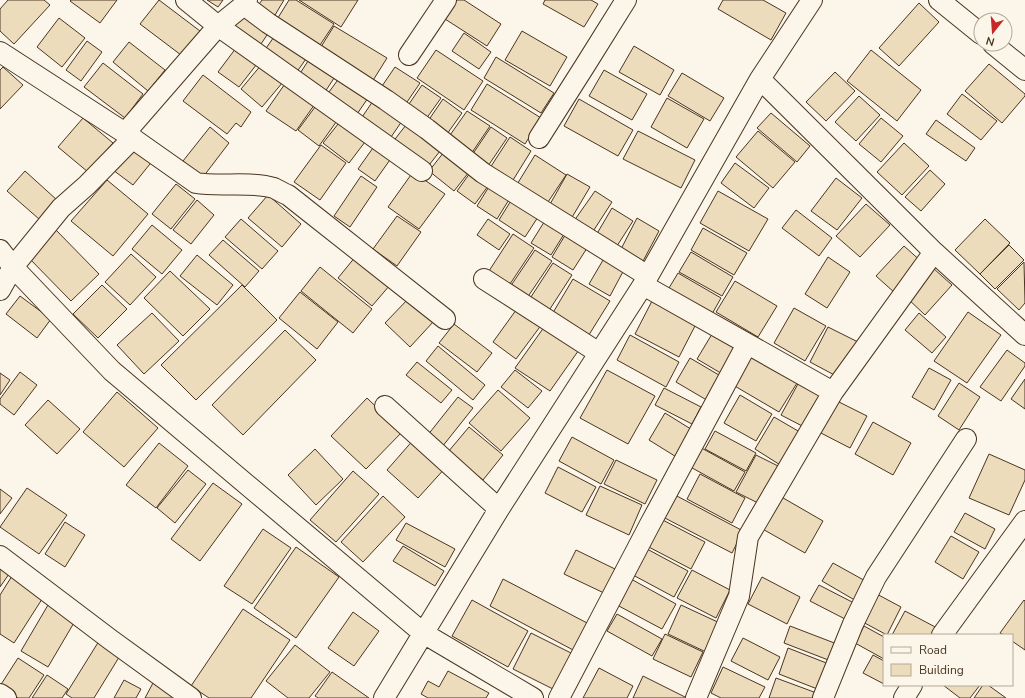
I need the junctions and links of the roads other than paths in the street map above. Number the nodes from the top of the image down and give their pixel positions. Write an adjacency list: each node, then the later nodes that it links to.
1 (186, 0): 7 (street)
2 (446, 0): 11 (street)
3 (626, 0): 15 (street)
4 (812, 0): 13 (street)
5 (939, 0): 8 (street)
6 (246, 3): 7 (street); 21 (street)
7 (218, 26): 14 (street); 16 (street)
8 (973, 28)
9 (0, 52): 14 (street)
10 (1003, 52): 12 (street)
11 (409, 55)
12 (1025, 70)
13 (760, 79): 18 (street); 21 (street)
14 (129, 135): 19 (street); 23 (street)
15 (539, 138)
16 (422, 171)
17 (0, 250): 19 (street)
18 (934, 252): 24 (street); 27 (street)
19 (13, 267): 22 (street); 33 (street)
20 (484, 279): 26 (street)
21 (646, 281): 25 (street); 26 (street)
22 (0, 290)
23 (445, 319)
24 (1025, 335)
25 (747, 344): 27 (street); 41 (street)
26 (599, 353): 30 (street)
27 (833, 392): 42 (street)
28 (385, 406): 30 (street)
29 (966, 439): 43 (street)
30 (500, 509): 33 (street)
31 (1025, 521): 34 (street)
32 (0, 556): 38 (street)
33 (423, 633): 39 (street); 40 (street)
34 (943, 634)
35 (911, 686): 44 (street)
36 (0, 694): 37 (street)
37 (6, 698)
38 (191, 698)
39 (384, 698)
40 (533, 698)
41 (559, 698)
42 (696, 698)
43 (823, 698)
44 (904, 698)

